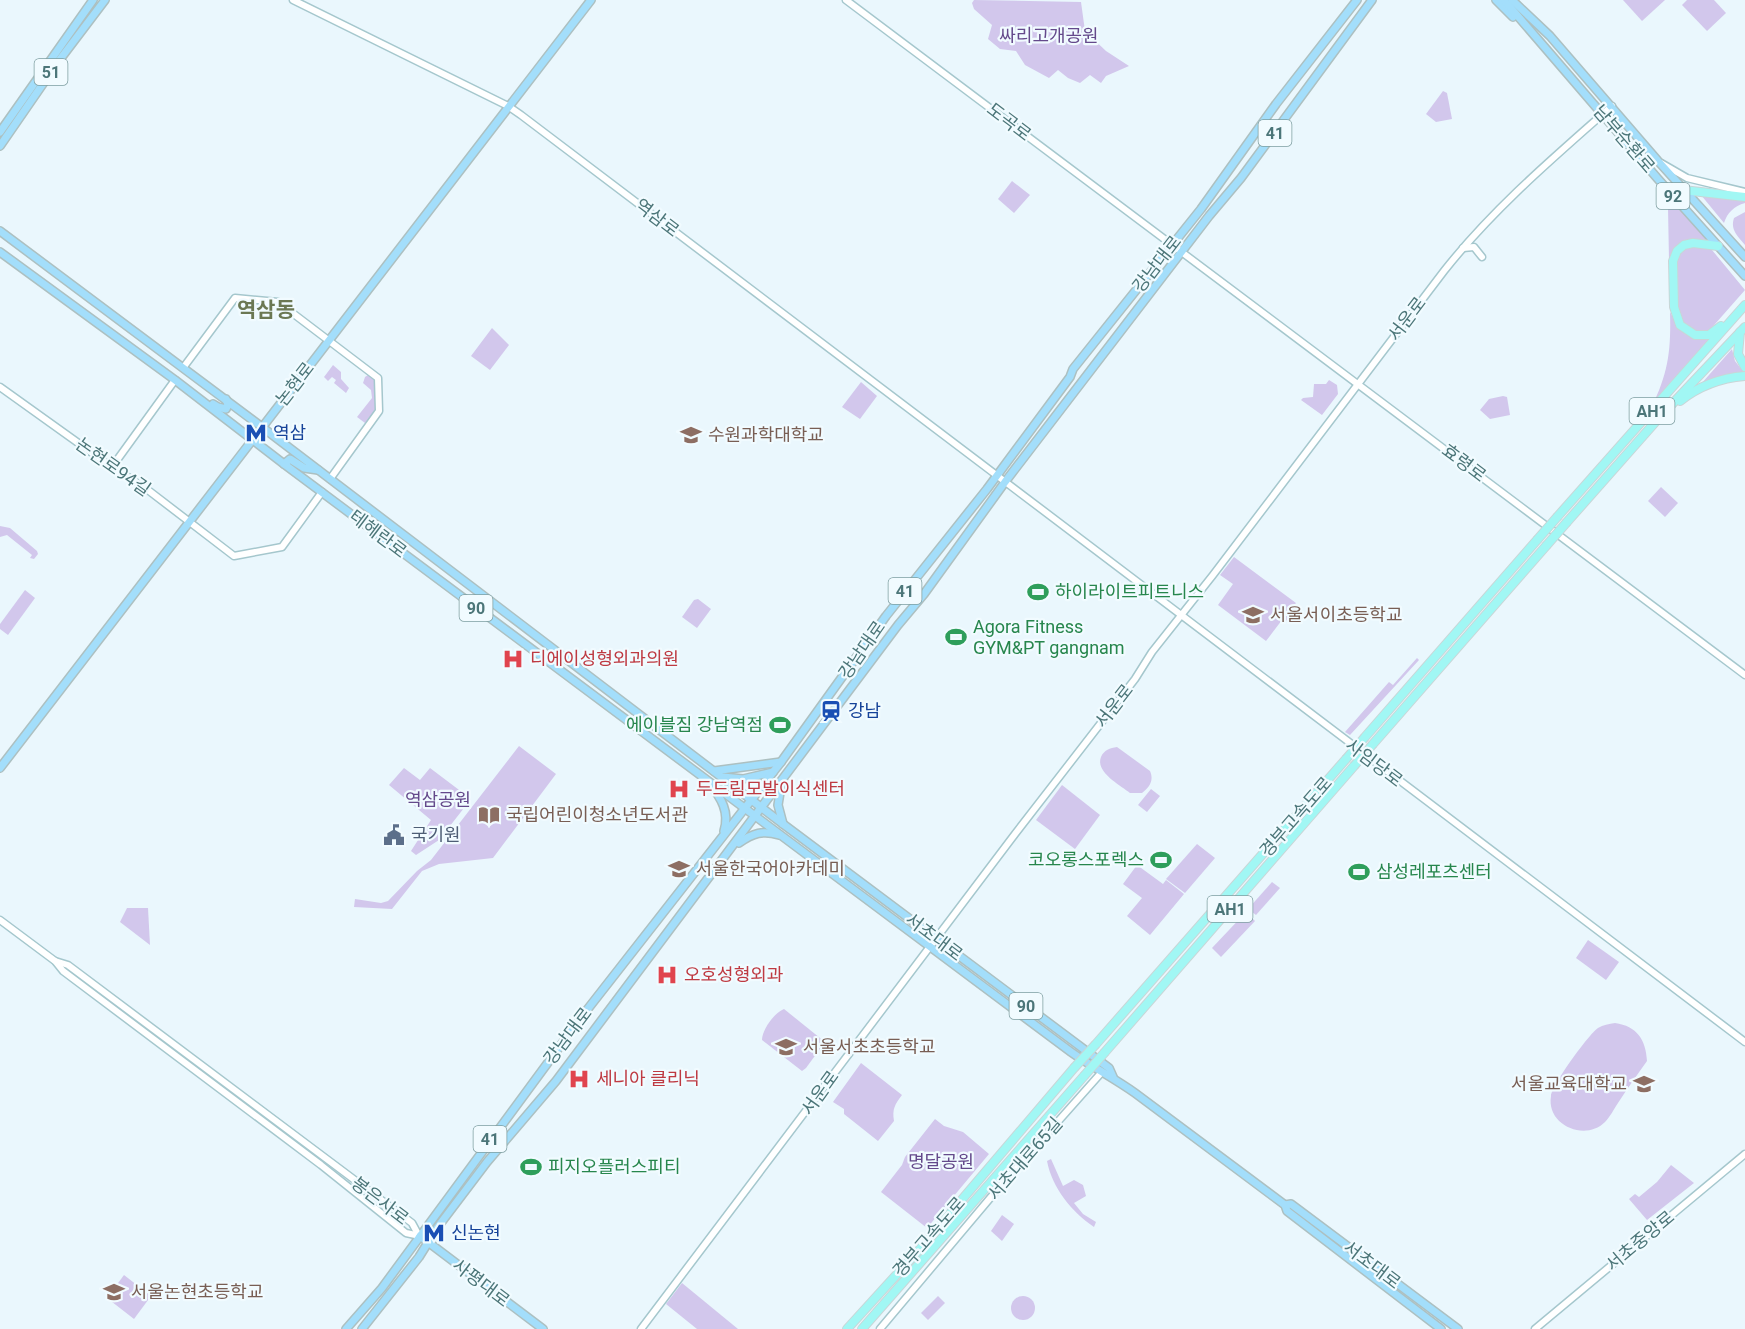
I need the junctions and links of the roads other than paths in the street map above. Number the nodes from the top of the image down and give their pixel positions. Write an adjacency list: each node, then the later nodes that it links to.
1 (93, 0): 17 (main road, 51)
2 (105, 0): 18 (main road, 51)
3 (293, 0): 14 (main road, 역삼로)
4 (591, 0): 14 (main road, 논현로)
5 (846, 0): 24 (main road, 도곡로)
6 (1357, 0): 24 (main road, 강남대로 / 41)
7 (1372, 0): 28 (main road, 강남대로 / 41)
8 (1496, 0): 13 (main road)
9 (1504, 0): 13 (main road, 남부순환로 / 92)
10 (1512, 0): 12 (main road, 남부순환로 / 92)
11 (1520, 0): 12 (main road)
12 (1542, 27): 15 (main road, 남부순환로 / 92)
13 (1533, 36): 16 (main road, 남부순환로 / 92)
14 (508, 106): 34 (main road, 논현로); 49 (main road, 역삼로)
15 (1612, 106): 16 (main road, 서운로); 19 (main road, 남부순환로 / 92)
16 (1603, 114): 25 (main road, 남부순환로 / 92); 26 (main road, 서운로)
17 (0, 132)
18 (0, 146)
19 (1658, 161): 20 (main road, 남부순환로 / 92); 21 (main road)
20 (1683, 190): 22 (highway); 30 (main road, 남부순환로 / 92)
21 (1745, 192)
22 (1745, 197)
23 (0, 231): 35 (main road, 테헤란로 / 90)
24 (1171, 246): 28 (main road, 도곡로); 49 (main road, 강남대로 / 41)
25 (1718, 246): 31 (main road, 남부순환로 / 92); 32 (highway)
26 (1460, 250): 29 (main road); 39 (main road, 서운로)
27 (0, 252): 38 (main road, 테헤란로 / 90)
28 (1180, 253): 39 (main road, 효령로); 51 (main road, 강남대로 / 41)
29 (1482, 257)
30 (1745, 257)
31 (1745, 276)
32 (1744, 306): 88 (highway, 경부고속도로 / AH1, bridge)
33 (1743, 329): 36 (highway); 43 (highway, 경부고속도로 / AH1)
34 (329, 340): 35 (main road); 44 (main road, 논현로); 50 (main road)
35 (183, 368): 42 (main road, 테헤란로 / 90)
36 (1745, 368)
37 (1745, 376): 43 (highway)
38 (175, 380): 41 (main road, 테헤란로 / 90); 47 (main road)
39 (1357, 384): 54 (main road, 서운로); 55 (main road, 효령로)
40 (0, 387): 47 (main road, 논현로94길)
41 (193, 393): 42 (main road); 45 (main road, 테헤란로 / 90)
42 (226, 399): 44 (main road, 테헤란로 / 90)
43 (1658, 419): 89 (highway, 경부고속도로 / AH1, bridge)
44 (262, 427): 45 (main road, 논현로); 48 (main road, 테헤란로 / 90)
45 (252, 439): 46 (main road, 테헤란로 / 90); 53 (main road, 논현로)
46 (284, 464): 48 (main road); 52 (main road, 테헤란로 / 90)
47 (112, 467): 53 (main road, 논현로94길)
48 (318, 470): 50 (main road, 테헤란로 / 90)
49 (997, 475): 51 (main road, 역삼로); 56 (main road, 강남대로 / 41)
50 (330, 479): 58 (main road, 테헤란로 / 90)
51 (1005, 482): 54 (main road, 사임당로); 62 (main road, 강남대로 / 41)
52 (322, 492): 53 (main road, 논현로94길); 60 (main road, 테헤란로 / 90)
53 (190, 522): 57 (main road, 논현로)
54 (1181, 616): 74 (main road, 서운로); 77 (main road, 사임당로)
55 (1745, 675)
56 (781, 762): 58 (main road); 59 (main road, 강남대로 / 41)
57 (0, 768)
58 (714, 771): 61 (main road, 테헤란로 / 90)
59 (773, 772): 61 (main road); 65 (main road, 강남대로 / 41)
60 (702, 775): 63 (main road, 테헤란로 / 90); 70 (main road)
61 (721, 777): 64 (main road, 테헤란로 / 90)
62 (783, 781): 67 (main road, 강남대로 / 41); 69 (main road)
63 (715, 784): 64 (main road); 66 (main road, 테헤란로 / 90)
64 (737, 789): 65 (main road, 테헤란로 / 90)
65 (752, 800): 66 (main road, 강남대로 / 41); 67 (main road, 서초대로 / 90)
66 (745, 807): 68 (main road, 테헤란로 / 90); 70 (main road, 강남대로 / 41)
67 (762, 808): 68 (main road, 강남대로 / 41); 69 (main road, 서초대로 / 90)
68 (756, 816): 71 (main road, 서초대로 / 90); 72 (main road, 강남대로 / 41)
69 (783, 824): 74 (main road, 서초대로 / 90)
70 (722, 836): 82 (main road, 강남대로 / 41)
71 (787, 838): 72 (main road); 75 (main road, 서초대로 / 90)
72 (733, 847): 83 (main road, 강남대로 / 41)
73 (0, 920): 76 (main road, 봉은사로)
74 (936, 939): 75 (main road, 서운로); 79 (main road, 서초대로 / 90)
75 (930, 946): 78 (main road, 서초대로 / 90); 87 (main road, 서운로)
76 (55, 961): 82 (main road, 봉은사로); 82 (main road, 봉은사로)
77 (1745, 1042)
78 (1101, 1073): 79 (main road, 서초대로 / 90); 90 (main road, 서초대로65길)
79 (1113, 1077): 81 (main road, 서초대로 / 90)
80 (1745, 1154): 93 (main road, 서초중앙로)
81 (1284, 1205): 91 (main road, 서초대로 / 90); 92 (main road, 서초대로 / 90)
82 (420, 1236): 83 (main road, 사평대로); 84 (main road, 강남대로 / 41)
83 (429, 1243): 85 (main road, 강남대로 / 41); 86 (main road, 사평대로)
84 (346, 1329)
85 (362, 1329)
86 (543, 1329)
87 (641, 1329)
88 (847, 1329)
89 (862, 1329)
90 (880, 1329)
91 (1441, 1329)
92 (1458, 1329)
93 (1535, 1329)

